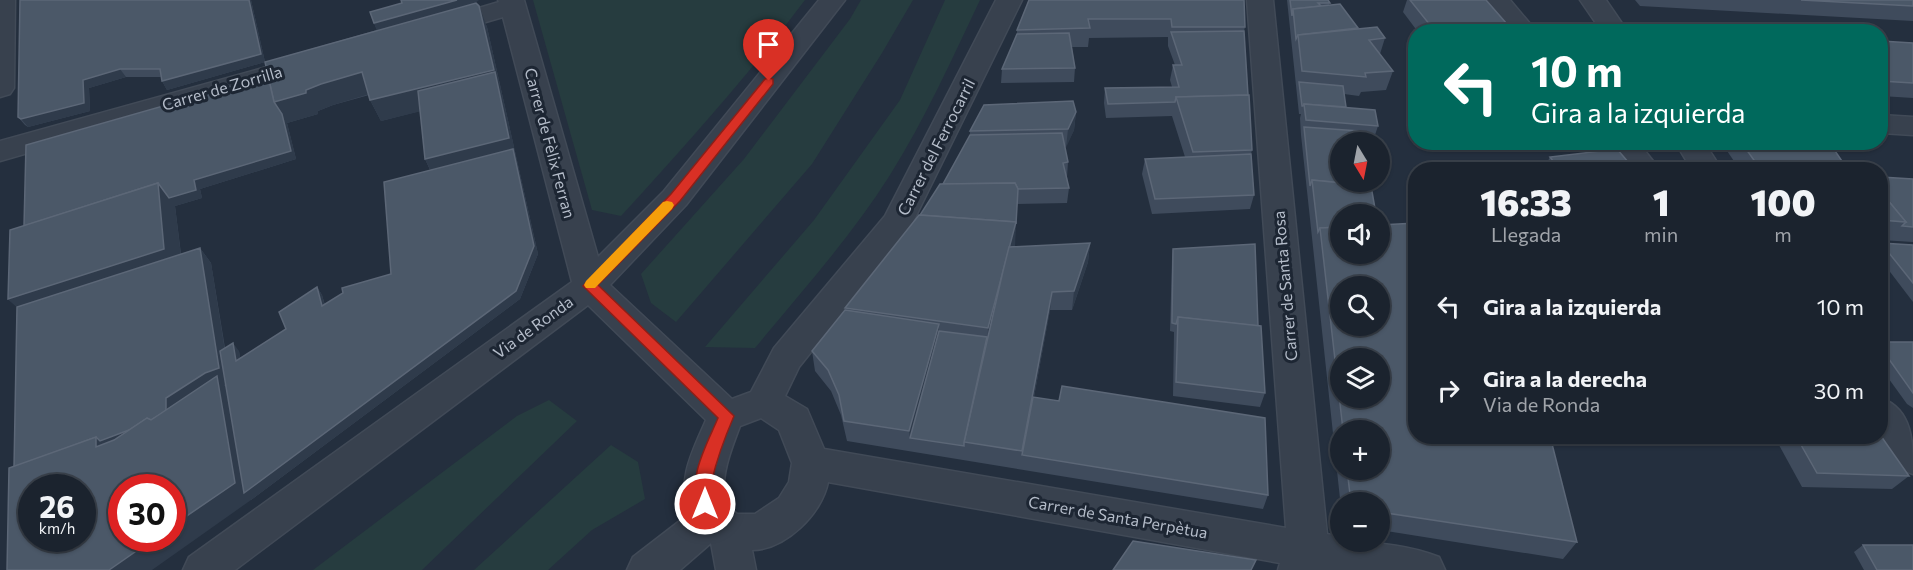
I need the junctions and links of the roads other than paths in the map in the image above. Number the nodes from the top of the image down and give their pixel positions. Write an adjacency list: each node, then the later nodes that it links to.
1 (2, 0): 12 (street)
2 (832, 0): 18 (street, Via de Ronda)
3 (1009, 0): 19 (street, Carrer del Ferrocarril)
4 (1260, 0): 23 (street, Carrer de Santa Rosa)
5 (1496, 0): 8 (street)
6 (1593, 0): 9 (street)
7 (512, 3): 10 (street); 18 (street, Carrer de Fèlix Ferran)
8 (1517, 24)
9 (1610, 24)
10 (416, 34)
11 (336, 56): 16 (street, Carrer de Zorrilla)
12 (0, 88)
13 (1888, 124): 14 (street)
14 (1913, 126)
15 (1629, 150): 17 (street)
16 (0, 151)
17 (1638, 162)
18 (590, 286): 20 (street); 24 (street, Via de Ronda)
19 (764, 402): 20 (street); 21 (street)
20 (726, 416): 22 (street)
21 (811, 463): 22 (street); 23 (street, Carrer de Santa Perpètua)
22 (726, 540): 25 (street)
23 (1302, 560): 26 (street, Carrer de Santa Perpètua)
24 (203, 570)
25 (647, 570)
26 (1425, 570)

